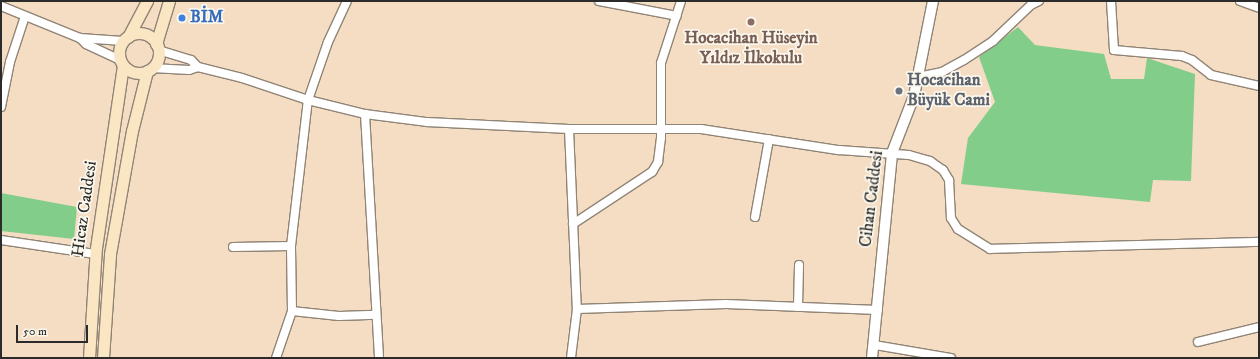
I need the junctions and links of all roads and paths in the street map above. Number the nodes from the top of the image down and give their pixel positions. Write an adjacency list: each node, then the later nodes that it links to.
1 (147, 1): 15 (main road)
2 (169, 1): 16 (main road)
3 (347, 1): 22 (street)
4 (598, 1): 13 (street)
5 (681, 1): 13 (street)
6 (933, 1): 20 (street, Cihan Caddesi)
7 (1039, 1): 20 (street)
8 (1111, 1): 21 (street)
9 (1240, 1): 11 (street)
10 (1, 6): 12 (street)
11 (1259, 8)
12 (25, 16): 14 (street); 23 (street)
13 (677, 16): 25 (street)
14 (80, 38): 15 (street); 17 (street)
15 (126, 39): 16 (main road); 17 (main road)
16 (157, 47): 18 (street); 19 (main road)
17 (122, 62): 19 (main road); 35 (main road, Hicaz Caddesi)
18 (198, 67): 19 (street); 22 (street)
19 (149, 69): 46 (main road, Hicaz Caddesi)
20 (918, 77): 28 (street, Cihan Caddesi)
21 (1259, 86)
22 (308, 100): 24 (street); 33 (street)
23 (1, 107)
24 (365, 114): 26 (street); 41 (street)
25 (660, 127): 26 (street); 27 (street); 30 (street)
26 (569, 129): 30 (street)
27 (769, 139): 28 (street); 29 (street)
28 (892, 153): 32 (street); 39 (street, Cihan Caddesi)
29 (755, 217)
30 (573, 224): 38 (street)
31 (1, 240): 35 (street)
32 (1259, 242)
33 (291, 246): 34 (street); 40 (street)
34 (233, 247)
35 (95, 254): 45 (main road, Hicaz Caddesi)
36 (799, 265): 37 (street)
37 (798, 307): 38 (street); 39 (street)
38 (577, 309): 49 (street)
39 (878, 310): 44 (street, Cihan Caddesi)
40 (292, 311): 41 (street); 47 (street)
41 (376, 315): 48 (street)
42 (1259, 327): 43 (street)
43 (1198, 342)
44 (875, 345): 50 (street, Cihan Caddesi); 51 (street)
45 (88, 358)
46 (103, 358)
47 (276, 358)
48 (379, 358)
49 (571, 358)
50 (872, 358)
51 (951, 358)

